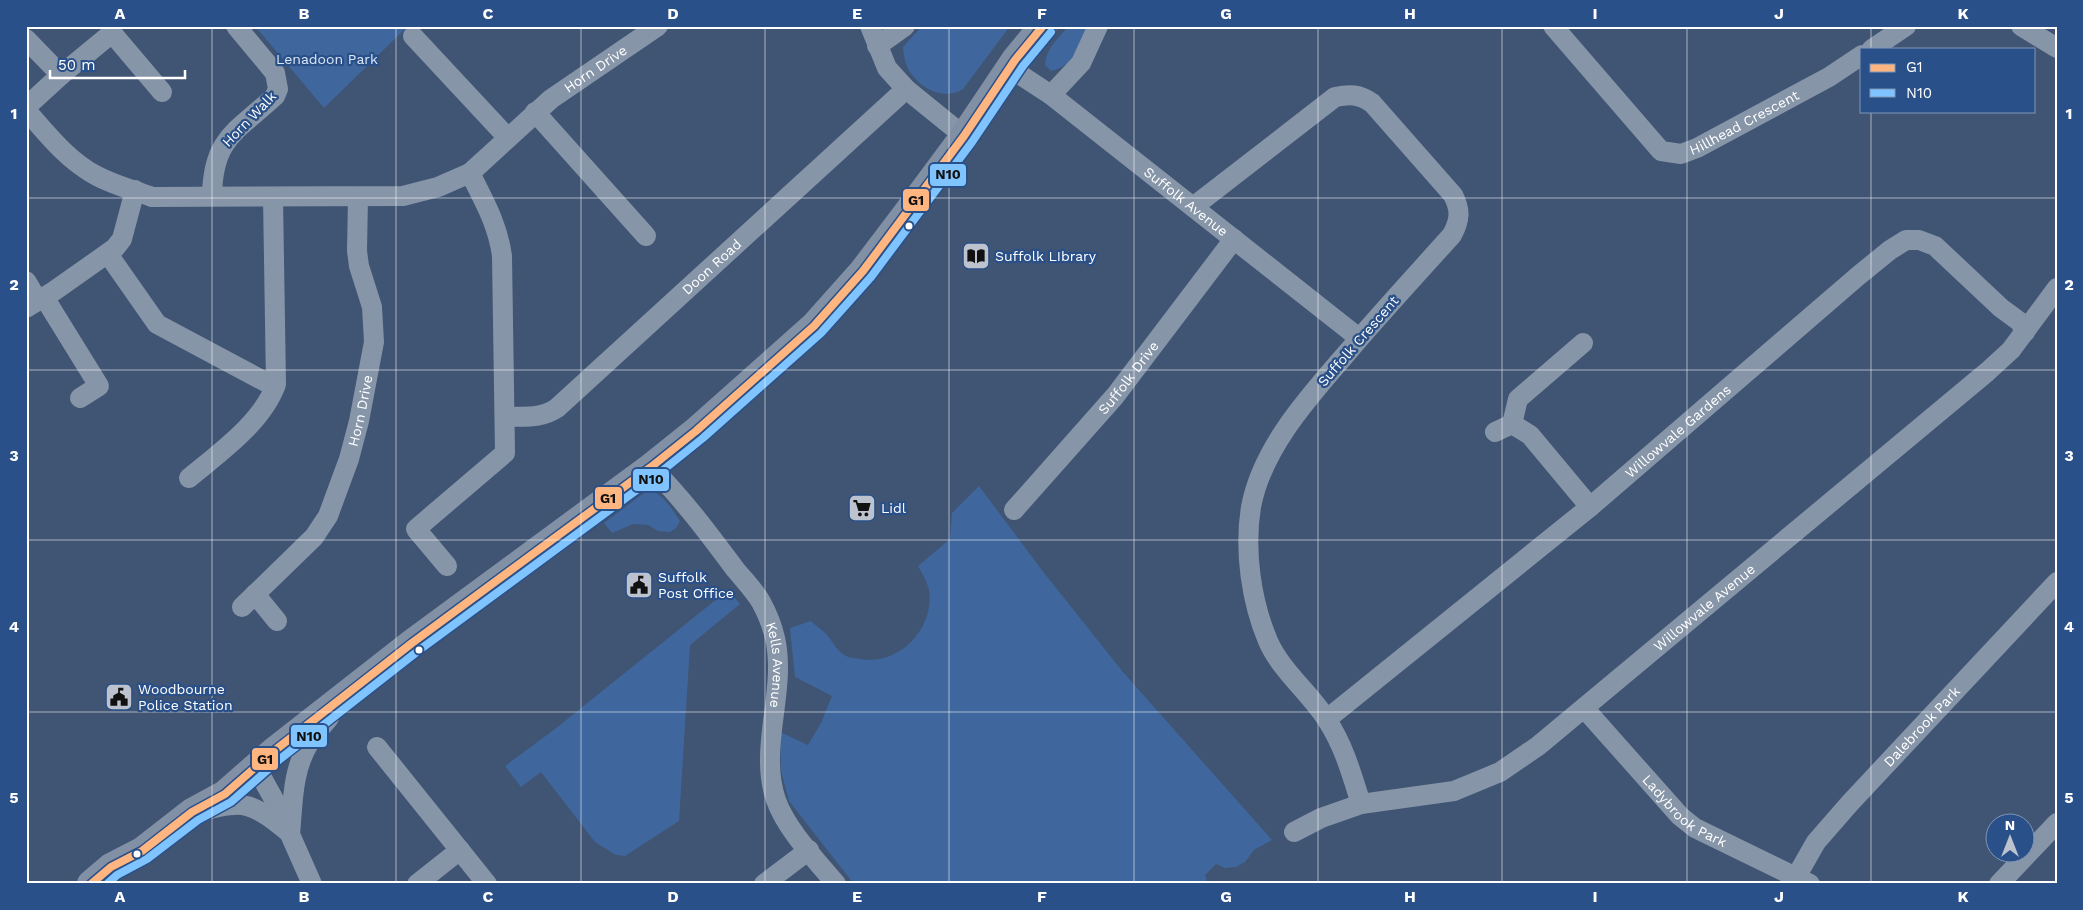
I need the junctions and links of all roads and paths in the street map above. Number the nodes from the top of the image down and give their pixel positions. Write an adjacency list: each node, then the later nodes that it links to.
1 (236, 26): 27 (street, Horn Walk)
2 (658, 26): 22 (street, Horn Drive)
3 (870, 26): 12 (street)
4 (905, 26): 12 (street)
5 (1043, 26): 16 (main road)
6 (1098, 26): 20 (street)
7 (1553, 26): 15 (street, Hillhead Crescent)
8 (1906, 26): 13 (street)
9 (2021, 26): 14 (street)
10 (413, 36): 24 (street)
11 (26, 39): 17 (street)
12 (877, 46): 18 (street)
13 (1873, 48)
14 (2057, 48)
15 (1860, 56)
16 (1010, 68): 20 (street, Suffolk Avenue); 23 (main road)
17 (61, 75): 19 (street, Horn Drive); 21 (street, Horn Drive)
18 (906, 89): 23 (street); 42 (street, Doon Road)
19 (162, 92)
20 (1051, 95): 30 (street, Suffolk Avenue)
21 (26, 108): 26 (street, Horn Drive)
22 (535, 112): 24 (street, Horn Drive); 31 (street)
23 (964, 136): 43 (main road)
24 (508, 138): 25 (street, Horn Drive)
25 (470, 173): 29 (street, Horn Drive); 42 (street)
26 (135, 190): 27 (street, Horn Drive); 33 (street)
27 (212, 196): 28 (street, Horn Drive)
28 (273, 197): 29 (street, Horn Drive); 40 (street)
29 (358, 197): 49 (street, Horn Drive)
30 (1193, 207): 32 (street, Suffolk Avenue); 38 (street, Suffolk Crescent)
31 (646, 236)
32 (1234, 238): 38 (street, Suffolk Avenue); 46 (street, Suffolk Drive)
33 (108, 254): 36 (street); 40 (street)
34 (26, 281): 36 (street)
35 (2057, 288): 37 (street, Willowvale Avenue)
36 (36, 302): 41 (street)
37 (2025, 332): 45 (street, Willowvale Gardens); 51 (street, Willowvale Avenue)
38 (1359, 338): 52 (street, Suffolk Crescent)
39 (1583, 343): 45 (street)
40 (275, 387): 44 (street)
41 (80, 398)
42 (506, 417): 47 (street)
43 (651, 466): 50 (main road); 61 (street, Kells Avenue)
44 (189, 478)
45 (1590, 507): 52 (street, Willowvale Gardens)
46 (1014, 510)
47 (447, 566)
48 (2057, 582): 62 (street, Dalebrook Park)
49 (277, 621)
50 (345, 696): 54 (main road); 59 (street)
51 (1584, 708): 55 (street, Willowvale Avenue); 62 (street, Ladybrook Park)
52 (1327, 719): 55 (street, Suffolk Crescent)
53 (377, 747): 60 (street)
54 (256, 767): 56 (main road); 59 (street)
55 (1361, 804): 58 (street, Willowvale Avenue)
56 (192, 812): 59 (street); 63 (main road)
57 (2057, 823): 69 (street)
58 (1294, 832)
59 (290, 834): 64 (street)
60 (460, 850): 65 (street); 66 (street)
61 (809, 850): 67 (street); 68 (street, Kells Avenue)
62 (1799, 881)
63 (90, 884)
64 (312, 884)
65 (417, 884)
66 (487, 884)
67 (764, 884)
68 (836, 884)
69 (1999, 884)

